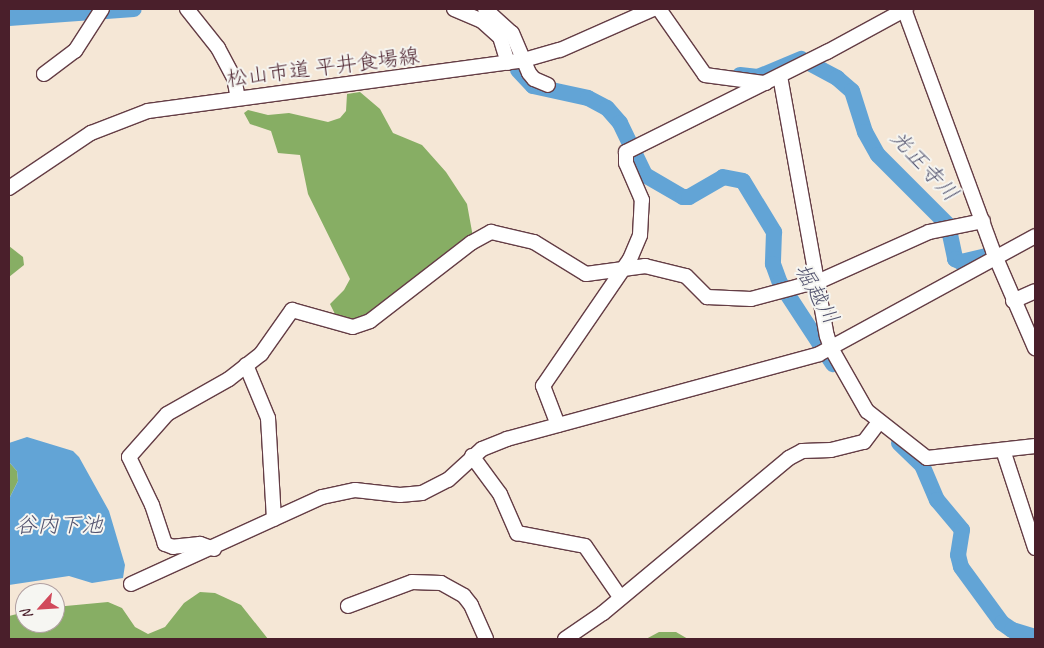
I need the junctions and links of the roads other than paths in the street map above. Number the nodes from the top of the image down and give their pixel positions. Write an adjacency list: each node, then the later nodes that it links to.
1 (102, 9): 10 (street)
2 (188, 9): 14 (street)
3 (454, 9): 9 (street)
4 (485, 9): 8 (street)
5 (652, 9): 8 (street, 松山市道 平井食場線)
6 (659, 9): 12 (street)
7 (905, 9): 11 (street); 16 (street)
8 (524, 60): 9 (street, 松山市道 平井食場線); 13 (street)
9 (508, 63): 14 (street, 松山市道 平井食場線)
10 (44, 74)
11 (780, 76): 12 (street); 20 (street)
12 (765, 83): 19 (street)
13 (548, 85)
14 (238, 98): 15 (street, 松山市道 平井食場線)
15 (9, 188)
16 (983, 222): 18 (street); 20 (street)
17 (1035, 236): 18 (street)
18 (996, 257): 22 (street); 24 (street)
19 (622, 269): 20 (street); 25 (street); 26 (street)
20 (816, 281): 24 (street)
21 (1035, 291): 22 (street)
22 (1013, 301): 23 (street)
23 (1035, 348)
24 (825, 351): 26 (street); 27 (street)
25 (246, 365): 31 (street); 33 (street)
26 (558, 425): 30 (street)
27 (878, 425): 29 (street); 35 (street)
28 (1035, 446): 29 (street)
29 (1003, 450): 32 (street)
30 (472, 456): 31 (street); 35 (street)
31 (274, 519): 33 (street)
32 (1035, 548)
33 (214, 549): 34 (street)
34 (131, 584)
35 (620, 597): 38 (street)
36 (348, 606): 37 (street)
37 (486, 639)
38 (565, 639)

